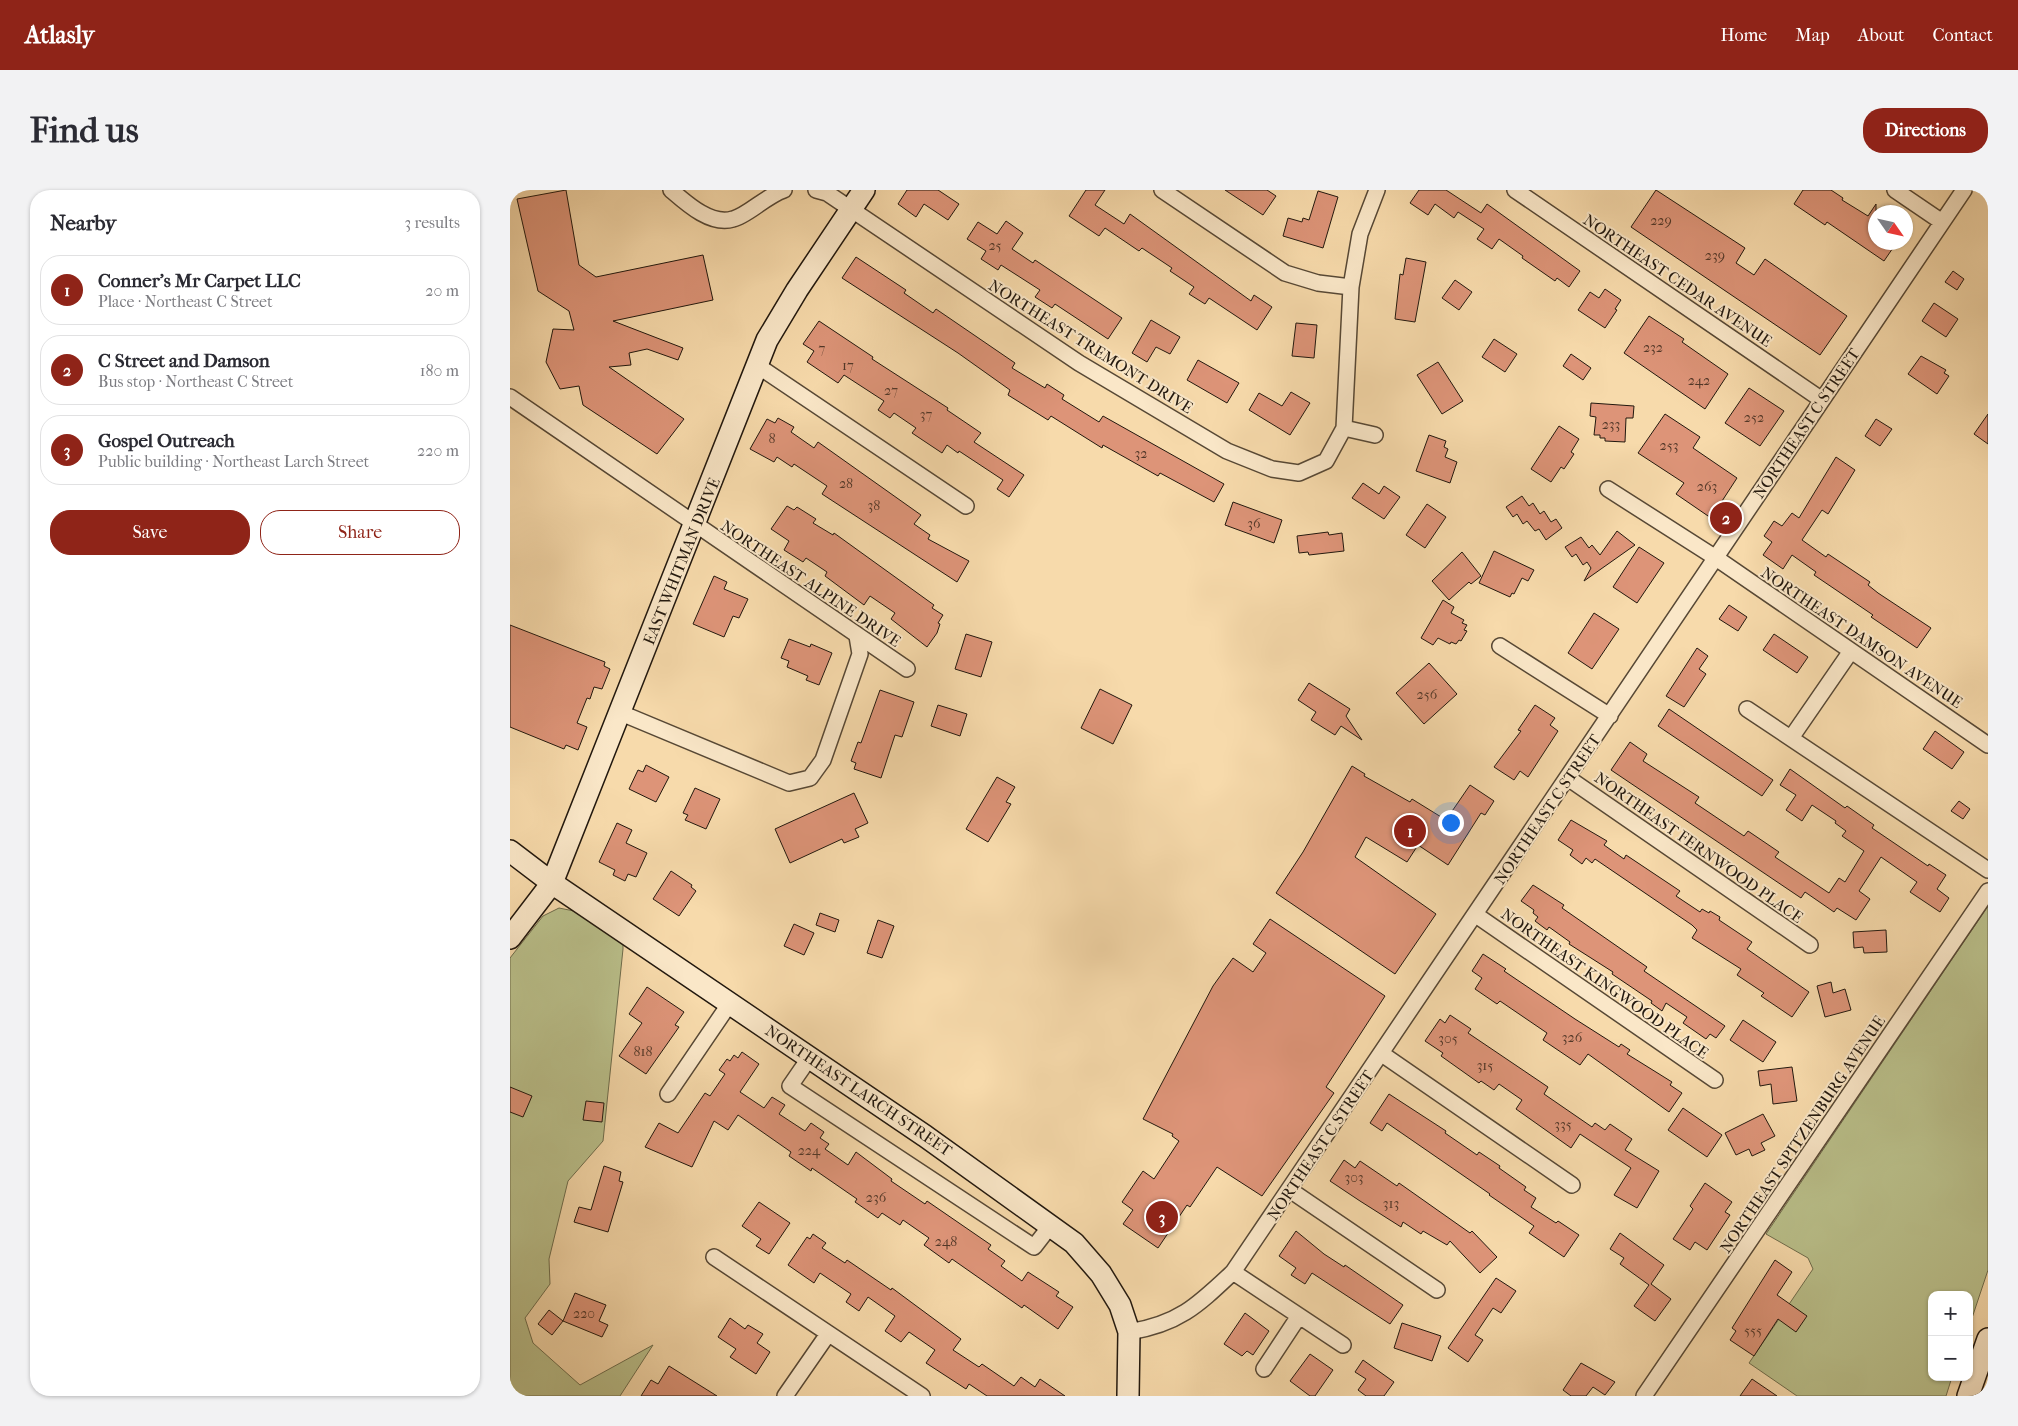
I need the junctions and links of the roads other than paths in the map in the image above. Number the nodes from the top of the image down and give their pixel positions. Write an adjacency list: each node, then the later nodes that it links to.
1 (671, 190): 2 (street)
2 (784, 190)
3 (816, 190): 10 (street, NORTHEAST TREMONT DRIVE)
4 (864, 190): 10 (main road, EAST WHITMAN DRIVE)
5 (1162, 190): 12 (street)
6 (1376, 190): 12 (street)
7 (1516, 190): 15 (street, NORTHEAST CEDAR AVENUE)
8 (1895, 190): 11 (street)
9 (1964, 190): 11 (street, NORTHEAST C STREET)
10 (850, 210): 13 (main road, EAST WHITMAN DRIVE); 16 (street, NORTHEAST TREMONT DRIVE)
11 (1942, 222): 15 (street, NORTHEAST C STREET)
12 (1351, 287): 16 (street)
13 (758, 366): 19 (street); 20 (main road, EAST WHITMAN DRIVE)
14 (510, 397): 20 (street, NORTHEAST ALPINE DRIVE)
15 (1822, 400): 21 (street, NORTHEAST C STREET)
16 (1344, 428): 17 (street)
17 (1375, 435)
18 (1608, 489): 21 (street, NORTHEAST DAMSON AVENUE)
19 (966, 506)
20 (695, 525): 22 (street, NORTHEAST ALPINE DRIVE); 27 (main road, EAST WHITMAN DRIVE)
21 (1716, 558): 24 (street, NORTHEAST DAMSON AVENUE); 28 (street, NORTHEAST C STREET)
22 (857, 636): 25 (street, NORTHEAST ALPINE DRIVE); 27 (street)
23 (1500, 646): 28 (street)
24 (1851, 651): 29 (street); 30 (street, NORTHEAST DAMSON AVENUE)
25 (907, 669)
26 (1747, 709): 29 (street)
27 (621, 713): 34 (main road, EAST WHITMAN DRIVE)
28 (1610, 716): 31 (street, NORTHEAST C STREET)
29 (1791, 738): 33 (street)
30 (1988, 745)
31 (1568, 778): 36 (street, NORTHEAST C STREET); 38 (street, NORTHEAST FERNWOOD PLACE)
32 (510, 851): 34 (main road, NORTHEAST LARCH STREET)
33 (1988, 870)
34 (552, 883): 37 (main road, EAST WHITMAN DRIVE); 39 (main road, NORTHEAST LARCH STREET)
35 (1988, 891): 59 (street, NORTHEAST SPITZENBURG AVENUE)
36 (1476, 915): 40 (street, NORTHEAST C STREET); 42 (street, NORTHEAST KINGWOOD PLACE)
37 (510, 938)
38 (1810, 944)
39 (730, 1003): 41 (main road, NORTHEAST LARCH STREET); 43 (street)
40 (1382, 1054): 44 (street); 45 (street, NORTHEAST C STREET)
41 (810, 1057): 46 (main road, NORTHEAST LARCH STREET); 46 (street)
42 (1715, 1080)
43 (668, 1094)
44 (1572, 1184)
45 (1290, 1190): 48 (street, NORTHEAST C STREET); 49 (street)
46 (1051, 1225): 51 (main road, NORTHEAST LARCH STREET)
47 (714, 1257): 52 (street)
48 (1233, 1272): 50 (street); 51 (street, NORTHEAST C STREET)
49 (1437, 1290)
50 (1299, 1316): 54 (street); 55 (street)
51 (1129, 1332): 58 (main road)
52 (828, 1334): 56 (street); 57 (street)
53 (1988, 1339): 60 (main road)
54 (1343, 1345)
55 (1264, 1369)
56 (785, 1396)
57 (922, 1396)
58 (1128, 1396)
59 (1644, 1396)
60 (1968, 1396)

